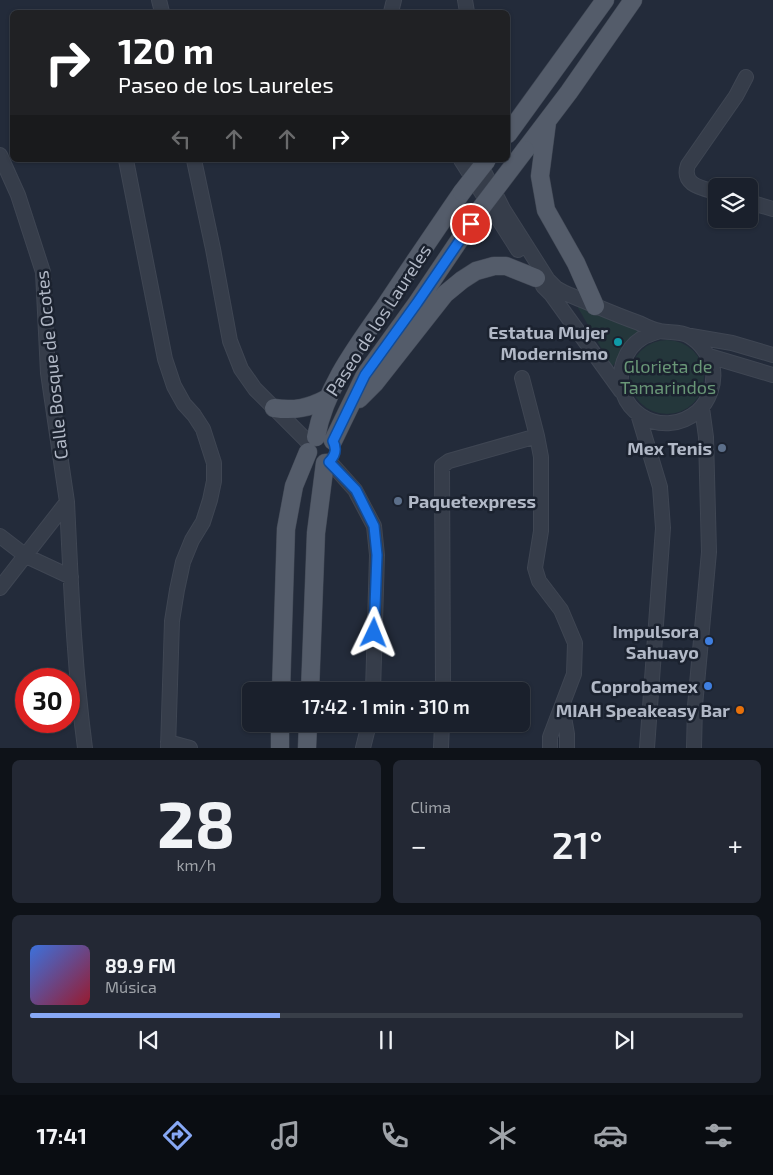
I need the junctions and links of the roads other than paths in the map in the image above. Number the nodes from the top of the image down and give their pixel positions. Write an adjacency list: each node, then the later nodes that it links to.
1 (605, 0): 5 (main road)
2 (633, 0): 4 (main road, Paseo de los Laureles)
3 (746, 77): 12 (street)
4 (546, 122): 16 (main road); 27 (main road, Paseo de los Laureles, bridge)
5 (510, 131)
6 (0, 155): 33 (street, Calle Bosque de Ocotes)
7 (126, 162): 47 (street)
8 (194, 162): 25 (street)
9 (462, 162): 15 (street)
10 (479, 162): 16 (street)
11 (485, 162): 24 (main road, Paseo de los Laureles, bridge)
12 (708, 190)
13 (758, 205): 14 (street)
14 (773, 209)
15 (536, 278): 23 (street); 27 (main road)
16 (595, 306): 17 (street)
17 (660, 331): 18 (street); 23 (street)
18 (689, 336): 19 (street); 20 (street)
19 (773, 355)
20 (708, 356): 21 (street); 26 (street)
21 (773, 375)
22 (522, 378): 29 (street)
23 (622, 391): 28 (street)
24 (326, 399): 25 (main road); 31 (main road, Paseo de los Laureles)
25 (274, 408): 31 (street)
26 (702, 408): 28 (street); 57 (street)
27 (346, 412): 30 (main road, Paseo de los Laureles)
28 (638, 414): 56 (street)
29 (537, 436): 41 (street); 42 (street)
30 (333, 441): 31 (main road); 32 (main road)
31 (311, 444): 32 (main road); 38 (main road, Paseo de los Laureles)
32 (327, 462): 39 (main road); 40 (street)
33 (67, 502): 35 (street); 36 (street, Calle Bosque de Ocotes)
34 (0, 536): 35 (street)
35 (26, 556): 36 (street); 37 (street)
36 (71, 577): 49 (street, Calle Bosque de Ocotes)
37 (0, 588)
38 (281, 682)
39 (310, 682)
40 (372, 682)
41 (443, 682)
42 (562, 706): 54 (street); 55 (street)
43 (280, 732): 48 (main road)
44 (308, 732): 51 (main road)
45 (367, 732): 52 (street)
46 (442, 732): 53 (street)
47 (168, 745): 50 (street)
48 (279, 747)
49 (85, 748)
50 (190, 748)
51 (307, 748)
52 (363, 748)
53 (441, 748)
54 (550, 748)
55 (567, 748)
56 (647, 748)
57 (694, 748)

